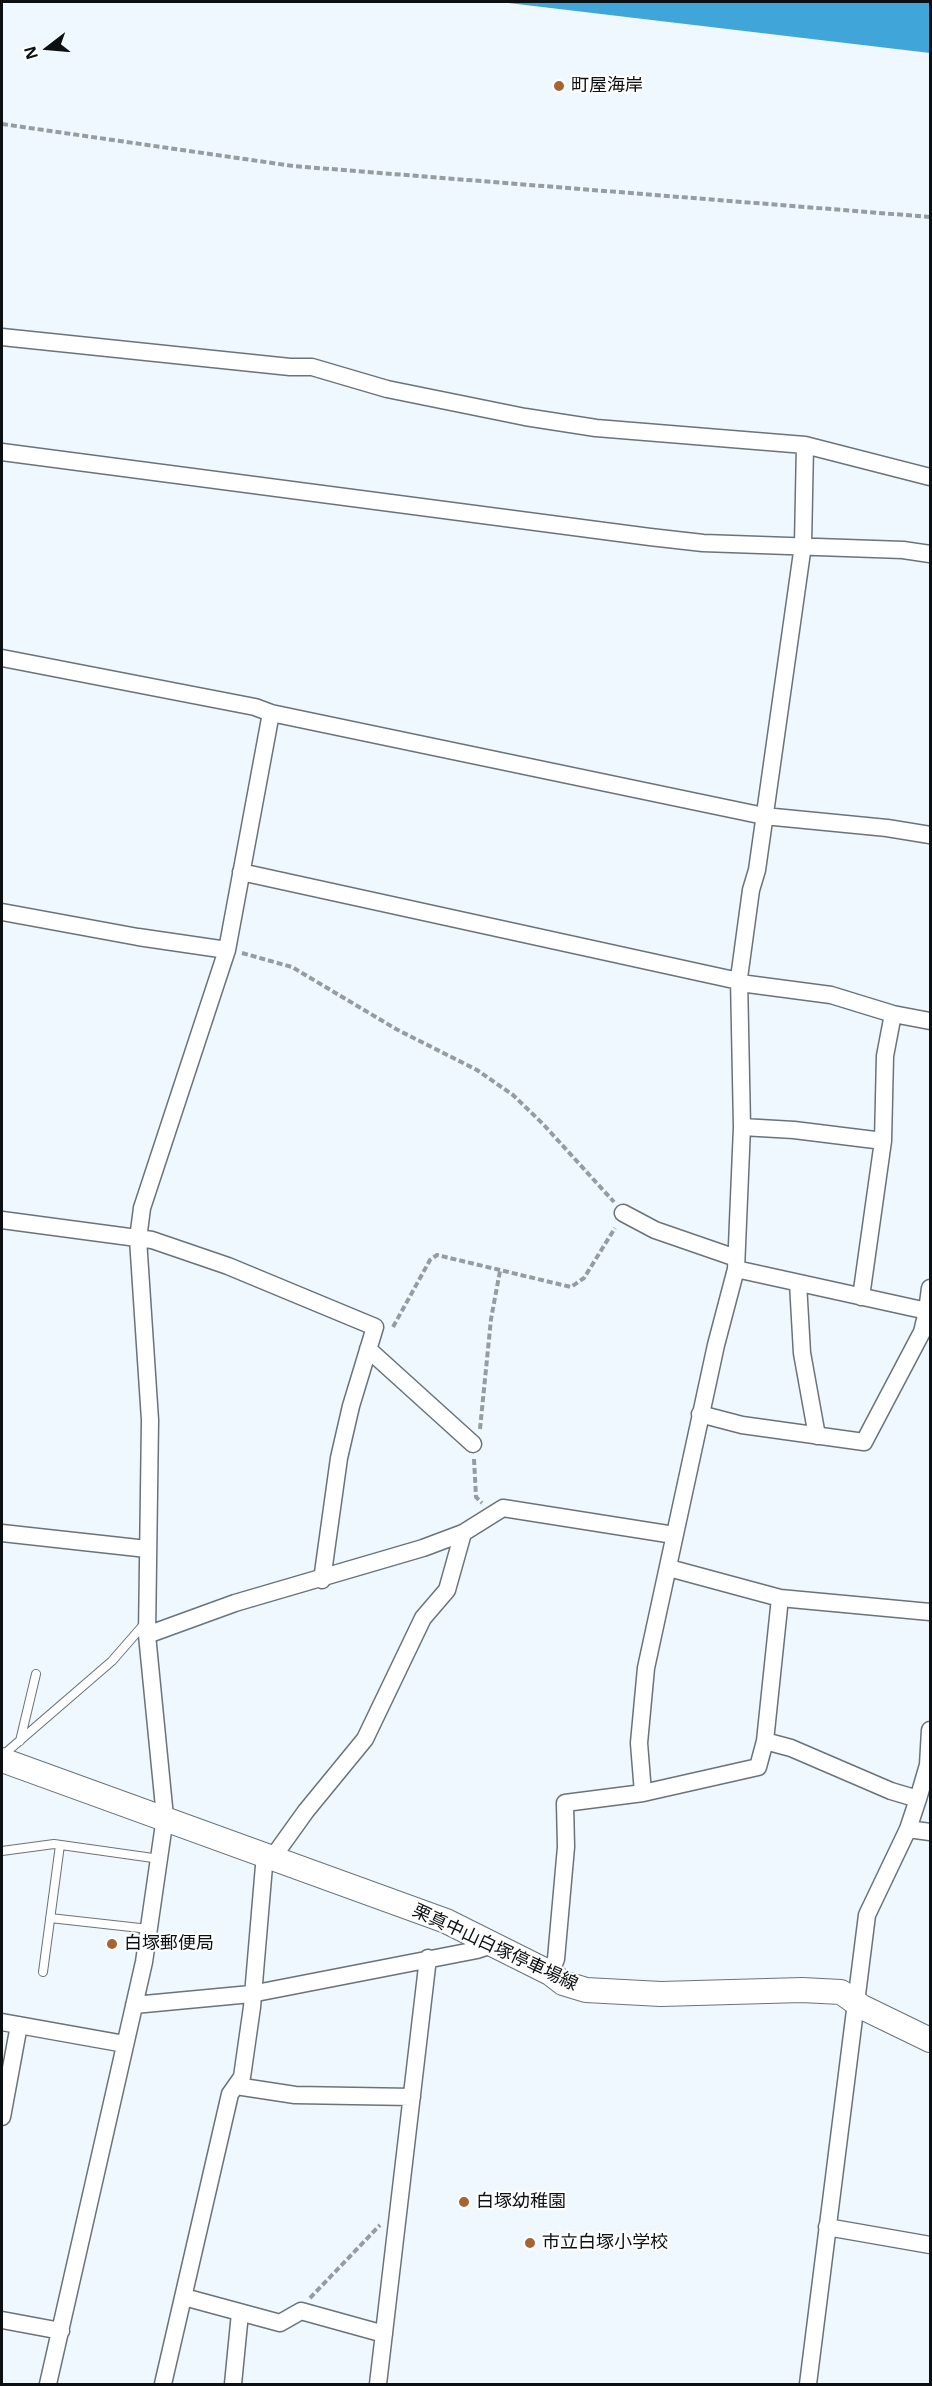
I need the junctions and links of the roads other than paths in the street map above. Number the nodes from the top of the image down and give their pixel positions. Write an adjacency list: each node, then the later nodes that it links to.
1 (2, 337): 2 (street)
2 (805, 445): 4 (street); 5 (street)
3 (2, 452): 5 (street)
4 (930, 477)
5 (802, 545): 6 (street); 9 (street)
6 (930, 554)
7 (2, 658): 8 (street)
8 (271, 713): 9 (street); 11 (street)
9 (764, 816): 10 (street); 14 (street)
10 (930, 835)
11 (241, 872): 13 (street); 14 (street)
12 (2, 912): 13 (street)
13 (227, 950): 21 (street)
14 (740, 981): 15 (street); 17 (street)
15 (893, 1014): 16 (street); 18 (street)
16 (930, 1021)
17 (742, 1127): 18 (street); 22 (street)
18 (883, 1141): 25 (street)
19 (623, 1214): 22 (street)
20 (2, 1220): 21 (street)
21 (138, 1239): 27 (street); 34 (street)
22 (736, 1263): 23 (street); 28 (street)
23 (798, 1283): 25 (street); 29 (street)
24 (930, 1288): 26 (street)
25 (861, 1297): 26 (street)
26 (929, 1312): 29 (street)
27 (368, 1349): 30 (street); 36 (street)
28 (700, 1414): 29 (street); 33 (street)
29 (817, 1437)
30 (473, 1444)
31 (2, 1533): 34 (street)
32 (463, 1533): 33 (street); 36 (street); 52 (street)
33 (674, 1535): 35 (street)
34 (147, 1549): 39 (street)
35 (669, 1568): 37 (street); 45 (street)
36 (321, 1580): 39 (street)
37 (780, 1598): 38 (street); 43 (street)
38 (930, 1612)
39 (147, 1627): 42 (lane); 47 (street)
40 (36, 1674): 42 (lane)
41 (930, 1730): 46 (street)
42 (20, 1741): 44 (lane)
43 (765, 1741): 45 (street); 46 (street)
44 (2, 1758): 47 (main road, 栗真中山白塚停車場線)
45 (642, 1793): 59 (street)
46 (918, 1799): 48 (street)
47 (165, 1817): 52 (main road, 栗真中山白塚停車場線); 53 (street)
48 (908, 1828): 49 (street); 61 (street)
49 (930, 1833)
50 (60, 1845): 51 (lane); 53 (lane); 54 (lane)
51 (2, 1851)
52 (269, 1856): 56 (main road, 栗真中山白塚停車場線); 60 (street)
53 (160, 1859): 55 (street)
54 (50, 1918): 55 (lane); 58 (lane)
55 (149, 1929): 62 (street)
56 (492, 1945): 57 (street); 59 (main road, 栗真中山白塚停車場線)
57 (428, 1958): 60 (street); 68 (street)
58 (43, 1972)
59 (550, 1973): 61 (main road, 栗真中山白塚停車場線)
60 (251, 1994): 62 (street); 67 (street)
61 (855, 2003): 65 (main road, 栗真中山白塚停車場線); 70 (street)
62 (134, 2005): 66 (street)
63 (2, 2022): 64 (street)
64 (19, 2025): 66 (street); 69 (street)
65 (930, 2040)
66 (125, 2044): 75 (street)
67 (236, 2086): 68 (street); 72 (street)
68 (412, 2097): 76 (street)
69 (2, 2117)
70 (827, 2227): 71 (street); 81 (street)
71 (930, 2245)
72 (184, 2298): 73 (street); 78 (street)
73 (240, 2313): 76 (street); 79 (street)
74 (2, 2320): 75 (street)
75 (61, 2331): 77 (street)
76 (384, 2334): 80 (street)
77 (48, 2385)
78 (163, 2385)
79 (233, 2385)
80 (378, 2385)
81 (808, 2385)

